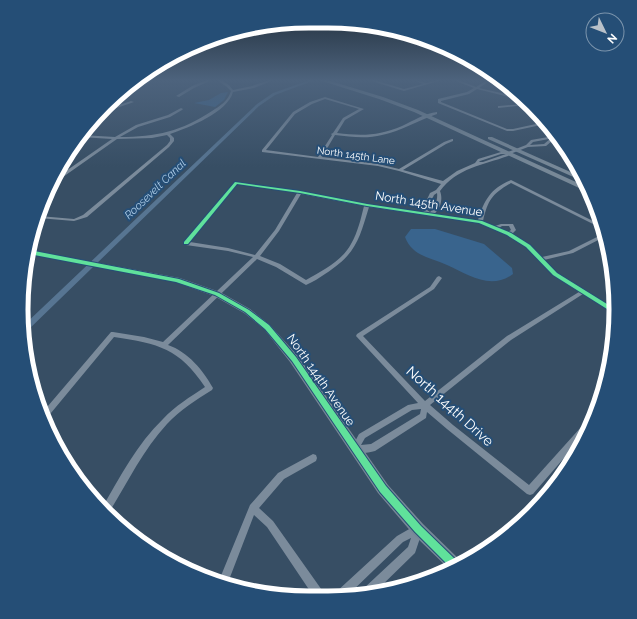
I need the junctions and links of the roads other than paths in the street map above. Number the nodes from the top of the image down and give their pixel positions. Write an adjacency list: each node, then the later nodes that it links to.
1 (181, 109): 19 (street)
2 (217, 109): 14 (street)
3 (300, 109): 25 (street, North 145th Lane)
4 (362, 109): 15 (street, North 145th Lane)
5 (410, 109): 9 (main road)
6 (425, 109): 8 (main road)
7 (456, 109): 12 (street)
8 (436, 113): 9 (street); 10 (main road)
9 (428, 116): 15 (street); 24 (main road)
10 (442, 116)
11 (454, 122): 13 (main road)
12 (539, 125)
13 (468, 128)
14 (167, 133): 19 (street); 35 (street)
15 (333, 134): 25 (street)
16 (486, 136): 23 (main road)
17 (87, 137): 19 (street)
18 (551, 138): 22 (street)
19 (115, 139): 27 (street)
20 (452, 140): 26 (street)
21 (552, 140): 22 (street)
22 (529, 146): 23 (street)
23 (517, 150): 24 (street); 28 (main road)
24 (508, 153): 29 (street); 30 (main road)
25 (319, 158): 26 (street, North 145th Lane)
26 (400, 170): 29 (street, North 145th Lane)
27 (62, 176)
28 (575, 176)
29 (444, 183): 31 (street)
30 (581, 187)
31 (438, 191): 34 (street); 34 (street)
32 (300, 192): 33 (street, North 145th Avenue); 42 (street); 42 (street, North 145th Avenue)
33 (367, 206): 34 (street, North 145th Avenue); 42 (street)
34 (430, 214): 36 (street, North 145th Avenue)
35 (44, 217)
36 (480, 222): 37 (street); 38 (street, North 145th Avenue)
37 (595, 224)
38 (495, 228): 39 (street, North 145th Avenue); 39 (street)
39 (510, 234): 43 (street, North 145th Avenue)
40 (599, 238): 43 (street)
41 (34, 253): 46 (main road, North 144th Avenue)
42 (257, 256): 46 (street)
43 (540, 259): 45 (street, North 145th Avenue)
44 (440, 278): 49 (street, North 144th Drive)
45 (582, 292): 47 (street, North 145th Avenue); 49 (street)
46 (217, 294): 48 (street); 52 (main road, North 144th Avenue)
47 (609, 308)
48 (164, 345): 50 (street); 54 (street)
49 (425, 405): 51 (street, North 144th Drive); 52 (street); 52 (street)
50 (47, 412)
51 (580, 434)
52 (355, 449): 56 (main road, North 144th Avenue)
53 (313, 458): 55 (street)
54 (108, 506)
55 (253, 508): 58 (street); 61 (street)
56 (418, 530): 57 (main road, North 144th Avenue); 59 (street); 60 (street)
57 (451, 562)
58 (225, 578)
59 (373, 588)
60 (345, 590)
61 (316, 591)

